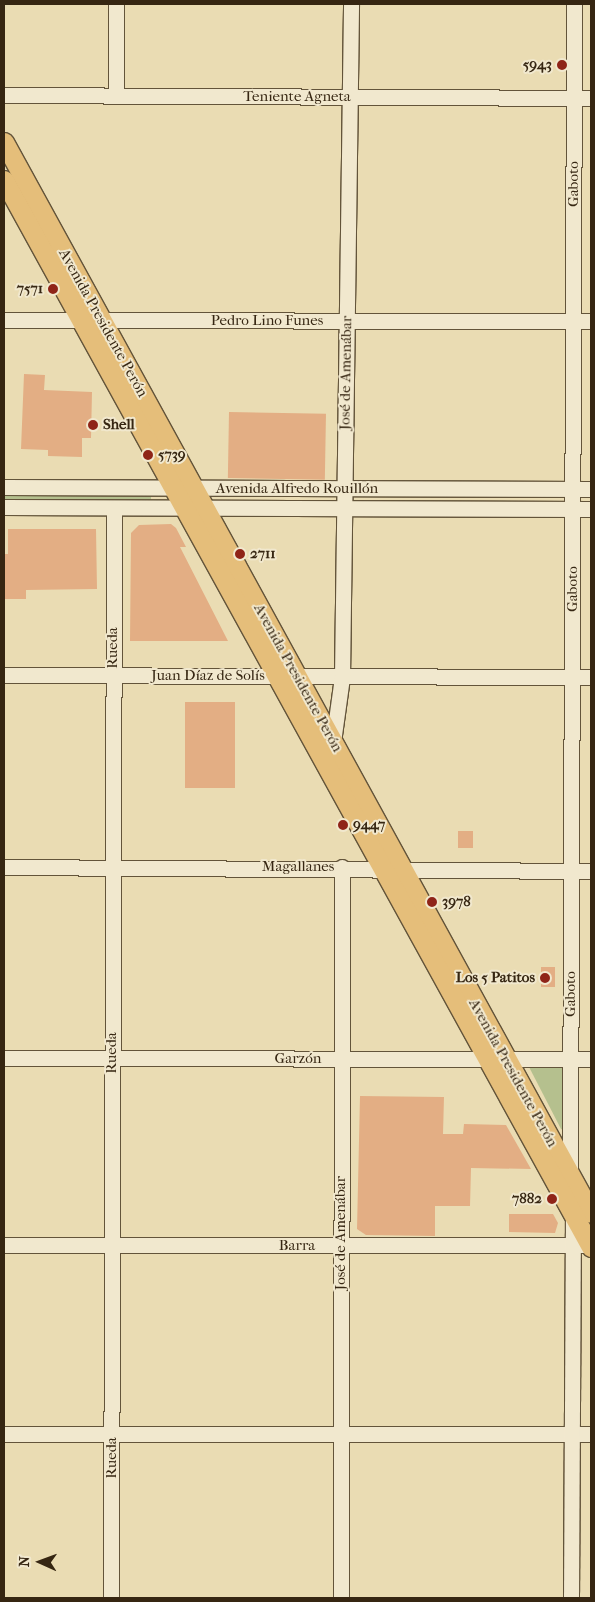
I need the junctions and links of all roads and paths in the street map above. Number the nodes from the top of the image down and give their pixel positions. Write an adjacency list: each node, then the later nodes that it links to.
1 (116, 4): 5 (street)
2 (351, 4): 6 (street, José de Amenábar)
3 (574, 4): 7 (street, Gaboto)
4 (4, 95): 5 (street, Teniente Agneta)
5 (116, 96): 6 (street, Teniente Agneta)
6 (350, 97): 7 (street, Teniente Agneta); 14 (street, José de Amenábar)
7 (574, 98): 8 (street, Teniente Agneta); 15 (street, Gaboto)
8 (591, 98)
9 (4, 142): 13 (main road, Avenida Presidente Perón)
10 (4, 180): 12 (main road, Avenida Presidente Perón)
11 (4, 320): 12 (street, Pedro Lino Funes)
12 (81, 321): 13 (street, Pedro Lino Funes); 18 (main road, Avenida Presidente Perón)
13 (102, 321): 14 (street, Pedro Lino Funes); 19 (main road, Avenida Presidente Perón)
14 (347, 321): 15 (street, Pedro Lino Funes); 20 (street, José de Amenábar)
15 (574, 322): 16 (street, Pedro Lino Funes); 21 (street, Gaboto)
16 (591, 322)
17 (4, 487): 18 (street, Avenida Alfredo Rouillón)
18 (173, 488): 19 (street, Avenida Alfredo Rouillón); 25 (main road, Avenida Presidente Perón)
19 (193, 488): 20 (street, Avenida Alfredo Rouillón); 26 (main road, Avenida Presidente Perón)
20 (344, 489): 21 (street, Avenida Alfredo Rouillón); 27 (street, José de Amenábar)
21 (574, 489): 22 (street, Avenida Alfredo Rouillón); 28 (street, Gaboto)
22 (591, 489)
23 (4, 507): 24 (street, Avenida Alfredo Rouillón)
24 (114, 508): 25 (street, Avenida Alfredo Rouillón); 31 (street, Rueda)
25 (185, 509): 26 (street, Avenida Alfredo Rouillón); 32 (main road, Avenida Presidente Perón)
26 (205, 509): 27 (street, Avenida Alfredo Rouillón); 34 (main road, Avenida Presidente Perón)
27 (344, 509): 28 (street, Avenida Alfredo Rouillón); 33 (street, José de Amenábar)
28 (574, 509): 29 (street, Avenida Alfredo Rouillón); 35 (street, Gaboto)
29 (591, 509)
30 (4, 675): 31 (street, Juan Díaz de Solís)
31 (113, 675): 32 (street, Juan Díaz de Solís); 39 (street, Rueda)
32 (277, 676): 34 (street, Juan Díaz de Solís); 41 (main road, Avenida Presidente Perón)
33 (342, 676): 34 (street, Juan Díaz de Solís); 35 (street, Juan Díaz de Solís); 37 (street, José de Amenábar)
34 (297, 677): 37 (main road, Avenida Presidente Perón)
35 (573, 677): 36 (street, Juan Díaz de Solís); 43 (street, Gaboto)
36 (591, 677)
37 (333, 742): 42 (main road, Avenida Presidente Perón)
38 (4, 867): 39 (street, Magallanes)
39 (113, 867): 40 (street, Magallanes); 46 (street, Rueda)
40 (342, 867): 41 (street, Magallanes); 47 (street, José de Amenábar)
41 (382, 867): 42 (street, Magallanes); 48 (main road, Avenida Presidente Perón)
42 (401, 867): 43 (street, Magallanes); 48 (main road, Avenida Presidente Perón)
43 (572, 871): 44 (street, Magallanes); 49 (street, Gaboto)
44 (591, 871)
45 (4, 1058): 46 (street, Garzón)
46 (112, 1058): 47 (street, Garzón); 54 (street, Rueda)
47 (342, 1058): 48 (street, Garzón); 55 (street, José de Amenábar)
48 (496, 1059): 49 (street, Garzón); 51 (main road, Avenida Presidente Perón); 52 (main road, Avenida Presidente Perón)
49 (571, 1059): 50 (street, Garzón); 51 (street, Gaboto)
50 (591, 1059)
51 (570, 1175): 52 (main road, Avenida Presidente Perón)
52 (582, 1214): 56 (main road, Avenida Presidente Perón)
53 (4, 1245): 54 (street, Barra)
54 (112, 1245): 55 (street, Barra); 58 (street, Rueda)
55 (341, 1246): 56 (street, Barra); 59 (street, José de Amenábar)
56 (586, 1246): 60 (street)
57 (4, 1434): 58 (street)
58 (112, 1434): 59 (street); 62 (street, Rueda)
59 (341, 1434): 60 (street); 63 (street, José de Amenábar)
60 (571, 1434): 61 (street); 64 (street)
61 (591, 1434)
62 (111, 1598)
63 (341, 1598)
64 (571, 1598)

